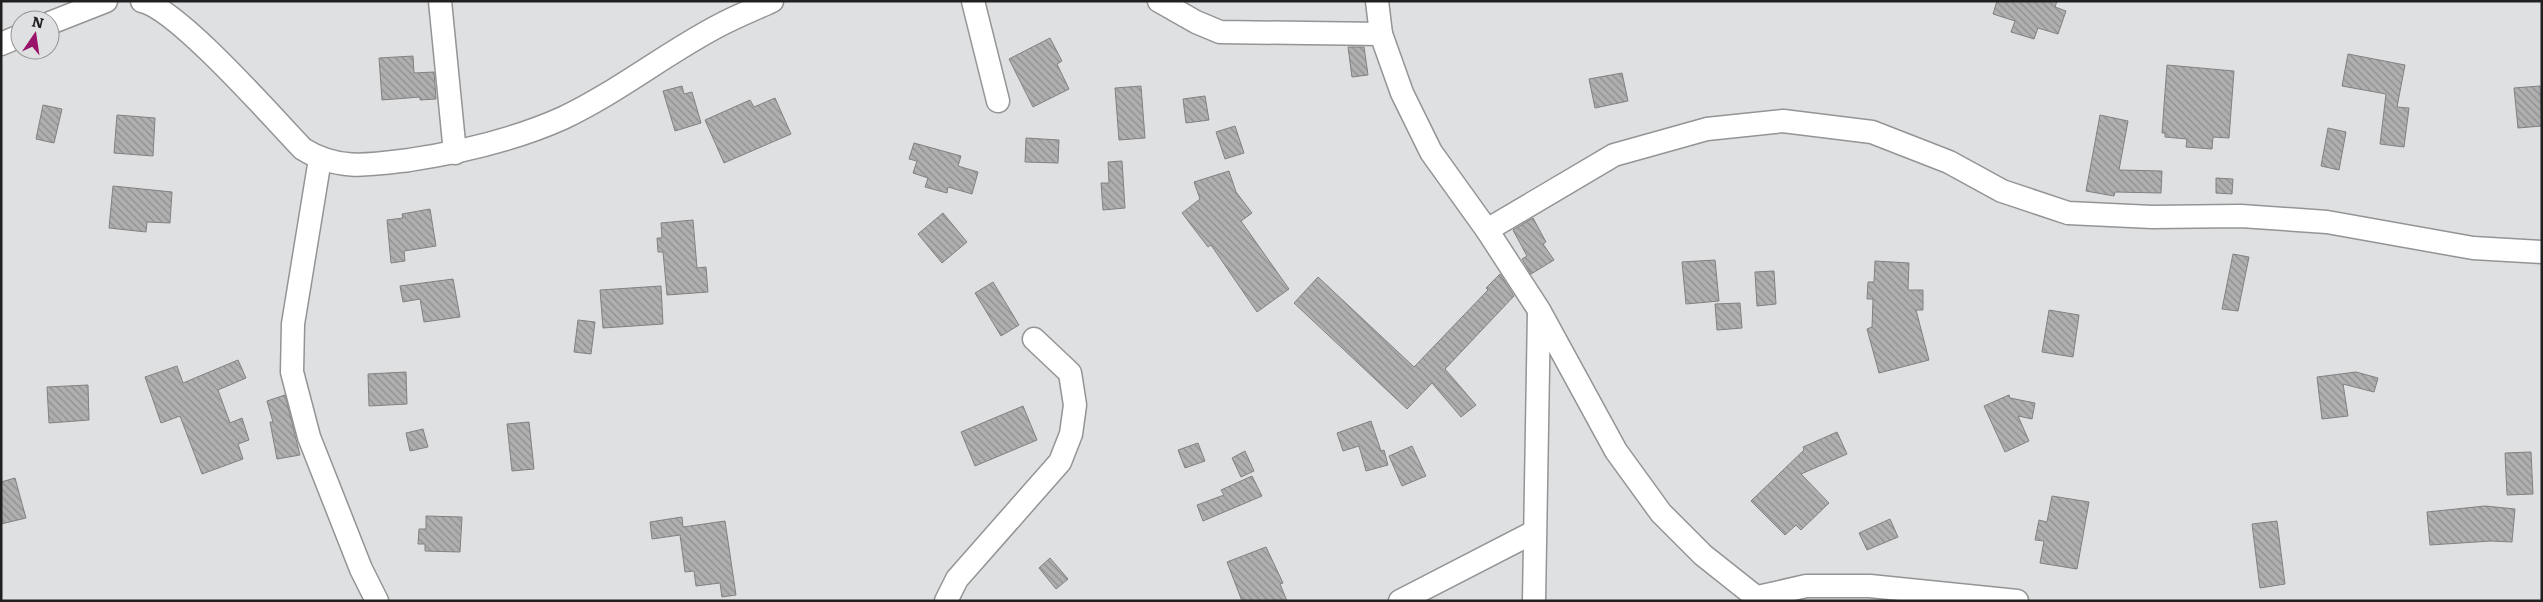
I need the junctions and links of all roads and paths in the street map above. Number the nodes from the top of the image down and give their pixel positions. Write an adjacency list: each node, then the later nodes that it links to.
1 (106, 1): 8 (street)
2 (440, 1): 11 (street)
3 (772, 1): 11 (street)
4 (973, 1): 10 (street)
5 (1159, 1): 9 (street)
6 (1377, 1): 9 (street)
7 (149, 2): 12 (street)
8 (60, 20)
9 (1381, 34): 13 (street)
10 (998, 101)
11 (455, 153): 12 (street)
12 (320, 160): 19 (street)
13 (1486, 230): 14 (street); 15 (street)
14 (2542, 252)
15 (1539, 310): 17 (street); 18 (street)
16 (1034, 339): 20 (street)
17 (1534, 532): 21 (street); 22 (street)
18 (1759, 599): 23 (street)
19 (377, 601)
20 (946, 601)
21 (1400, 601)
22 (1534, 601)
23 (2017, 601)

